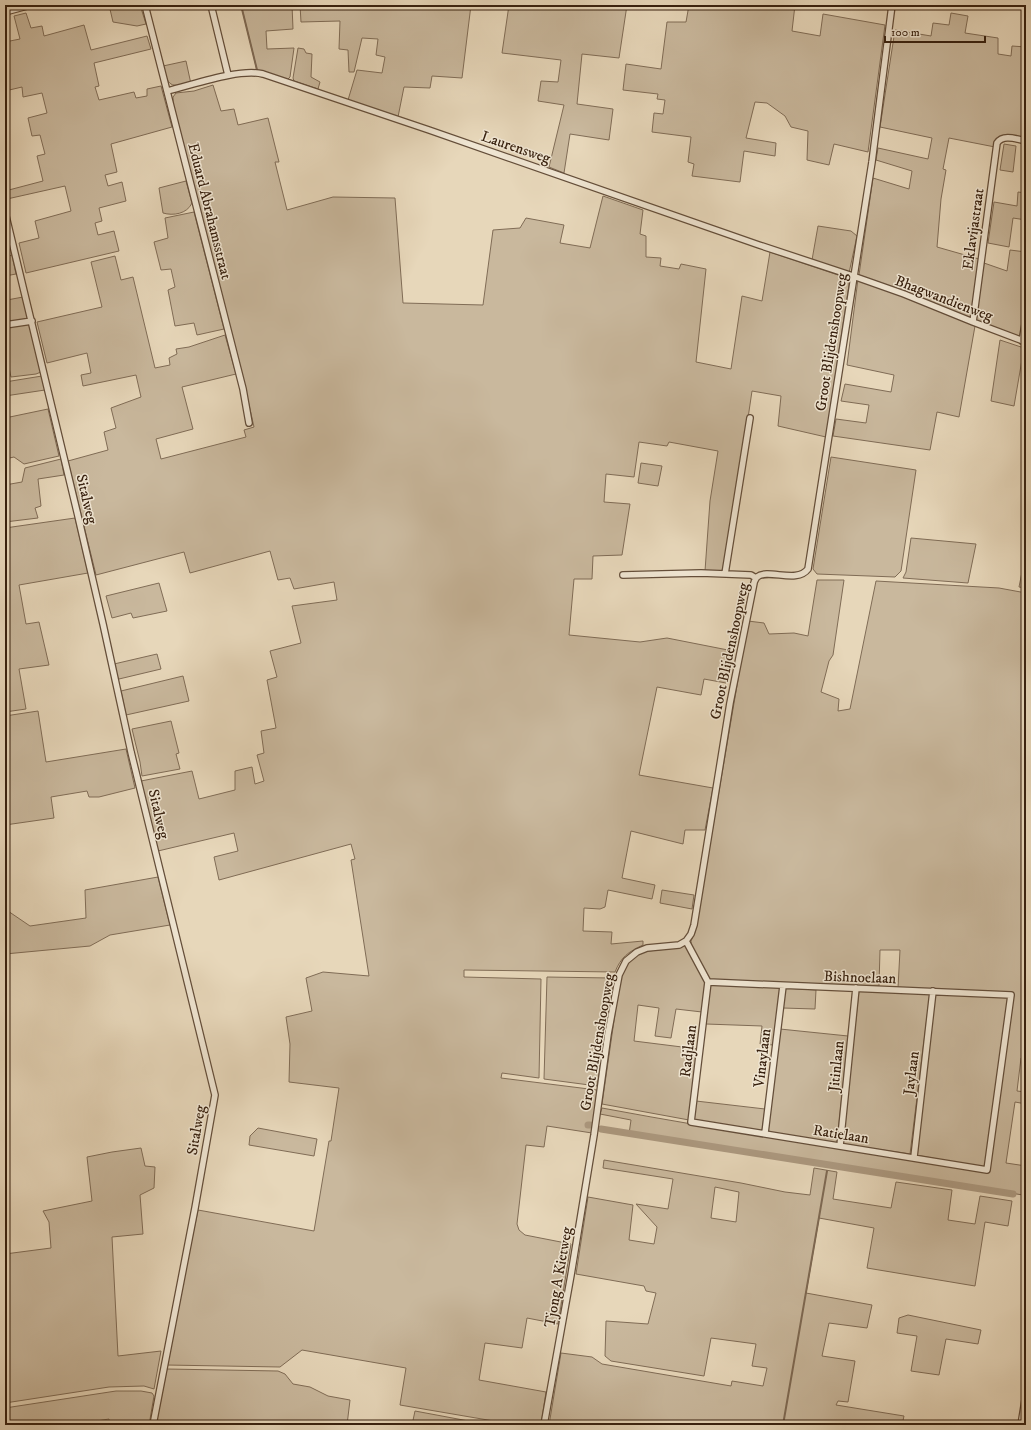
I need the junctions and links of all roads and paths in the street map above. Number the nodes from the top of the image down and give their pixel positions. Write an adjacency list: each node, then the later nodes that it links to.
1 (31, 5): 5 (street)
2 (145, 5): 7 (street, Eduard Abrahamsstraat)
3 (211, 5): 6 (street)
4 (892, 5): 10 (street, Groot Blijdenshoopweg)
5 (5, 12)
6 (228, 75): 7 (street, Laurensweg); 10 (street, Laurensweg)
7 (167, 91): 17 (street, Eduard Abrahamsstraat)
8 (1026, 141): 13 (street, Eklavijastraat)
9 (5, 212): 12 (street, Sitalweg)
10 (853, 276): 13 (street, Bhagwandienweg); 20 (street, Groot Blijdenshoopweg)
11 (1026, 319): 15 (street)
12 (32, 321): 14 (street); 33 (street, Sitalweg)
13 (973, 322): 15 (street, Bhagwandienweg)
14 (5, 325)
15 (1024, 341)
16 (750, 418): 19 (street)
17 (250, 423)
18 (623, 574): 19 (street)
19 (725, 574): 20 (street)
20 (756, 578): 21 (street, Groot Blijdenshoopweg)
21 (686, 941): 22 (street); 27 (street, Groot Blijdenshoopweg)
22 (708, 982): 23 (street, Bishnoelaan); 26 (street, Radjlaan)
23 (783, 986): 24 (street, Bishnoelaan); 28 (street, Vinaylaan)
24 (856, 988): 25 (street, Bishnoelaan); 29 (street, Jitinlaan)
25 (933, 991): 30 (street, Jaylaan); 31 (street, Bishnoelaan)
26 (691, 1122): 28 (street, Ratielaan)
27 (595, 1132): 34 (street, Tjong A Kietweg)
28 (765, 1133): 29 (street, Ratielaan)
29 (840, 1146): 30 (street, Ratielaan)
30 (914, 1157): 31 (street, Ratielaan)
31 (987, 1170)
32 (1026, 1394): 35 (street)
33 (153, 1425)
34 (544, 1425)
35 (1021, 1425)

